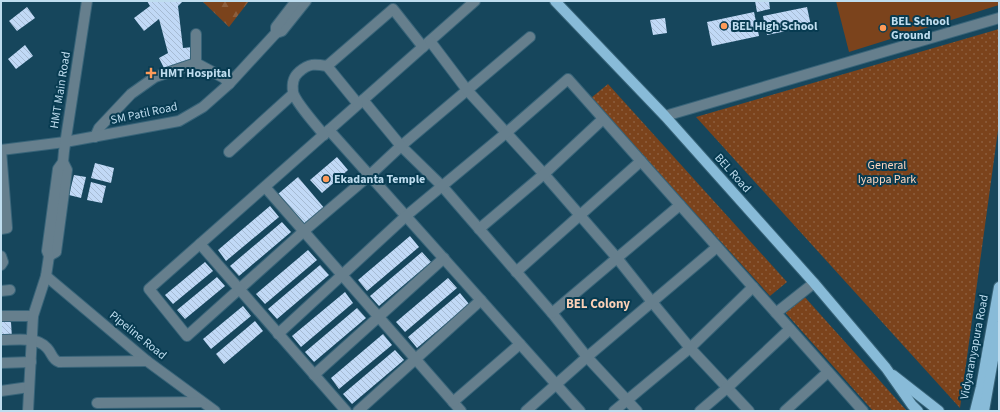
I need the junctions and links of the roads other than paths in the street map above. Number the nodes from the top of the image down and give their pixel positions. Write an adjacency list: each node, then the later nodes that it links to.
1 (87, 1): 22 (street, HMT Main Road)
2 (296, 1): 7 (street, SM Patil Road)
3 (306, 1): 7 (street)
4 (475, 1): 10 (street)
5 (555, 1): 17 (main road, BEL Road)
6 (999, 18): 17 (street)
7 (276, 33): 13 (street, SM Patil Road)
8 (196, 34): 11 (street)
9 (530, 37): 14 (street)
10 (426, 44): 12 (street); 14 (street); 16 (street)
11 (196, 63): 13 (street); 21 (street)
12 (327, 66): 15 (street); 16 (street)
13 (229, 84): 21 (street, SM Patil Road)
14 (468, 90): 20 (street); 23 (street)
15 (294, 94): 19 (street); 25 (street)
16 (361, 102): 19 (street); 23 (street)
17 (665, 116): 46 (main road, BEL Road)
18 (603, 119): 20 (street); 26 (street); 27 (street)
19 (327, 132): 28 (street); 30 (street)
20 (506, 133): 27 (street); 29 (street)
21 (95, 137): 22 (street, SM Patil Road)
22 (65, 142): 24 (street, HMT Main Road); 45 (street)
23 (401, 146): 28 (street); 29 (street)
24 (1, 150): 34 (street)
25 (229, 152)
26 (641, 161): 31 (street); 32 (street)
27 (544, 174): 32 (street); 35 (street)
28 (370, 175): 33 (street); 36 (street)
29 (442, 186): 33 (street); 35 (street)
30 (265, 187): 36 (street); 37 (street)
31 (680, 205): 38 (street); 41 (street)
32 (580, 215): 41 (street); 43 (street)
33 (406, 216): 40 (street); 44 (street)
34 (1, 229)
35 (479, 229): 43 (street)
36 (304, 231): 44 (street); 49 (street)
37 (200, 244): 49 (street); 49 (street)
38 (717, 247): 47 (street); 51 (street)
39 (1, 256): 42 (street)
40 (444, 258): 50 (street); 56 (street)
41 (617, 258): 51 (street); 52 (street)
42 (1, 265)
43 (516, 272): 52 (street)
44 (342, 274): 56 (street); 59 (street)
45 (46, 276): 55 (street); 66 (street, Pipeline Road)
46 (814, 283): 53 (street); 69 (main road, BEL Road)
47 (753, 287): 53 (street); 63 (street)
48 (999, 287): 95 (main road, Vidyaranyapura Road)
49 (239, 290): 59 (street)
50 (481, 300): 62 (street); 65 (street)
51 (652, 302): 63 (street); 64 (street)
52 (552, 313): 64 (street)
53 (776, 313): 58 (street)
54 (1, 316): 55 (street)
55 (33, 316): 61 (street)
56 (379, 317): 65 (street); 71 (street)
57 (999, 326): 96 (main road, Vidyaranyapura Road)
58 (790, 329): 70 (street); 74 (street)
59 (278, 334): 71 (street)
60 (1, 340): 61 (street)
61 (32, 340): 66 (street); 68 (street)
62 (520, 344): 72 (street); 78 (street)
63 (690, 348): 74 (street); 76 (street)
64 (587, 357): 72 (street); 76 (street)
65 (416, 359): 78 (street); 83 (street)
66 (147, 361): 77 (street, Pipeline Road)
67 (1, 362): 68 (street)
68 (31, 362): 73 (street)
69 (886, 368): 93 (main road, BEL Road); 94 (main road, BEL Road)
70 (828, 372): 91 (street); 92 (street)
71 (314, 375): 82 (street)
72 (555, 385): 85 (street); 86 (street)
73 (29, 387): 75 (street); 80 (street)
74 (727, 388): 89 (street); 90 (street)
75 (1, 391)
76 (628, 400): 87 (street); 88 (street)
77 (202, 402): 79 (street); 81 (street, Pipeline Road)
78 (454, 402): 84 (street)
79 (97, 403)
80 (28, 411)
81 (215, 411)
82 (346, 411)
83 (358, 411)
84 (461, 411)
85 (526, 411)
86 (580, 411)
87 (614, 411)
88 (637, 411)
89 (700, 411)
90 (748, 411)
91 (785, 411)
92 (863, 411)
93 (918, 411)
94 (939, 411)
95 (975, 411)
96 (984, 411)

